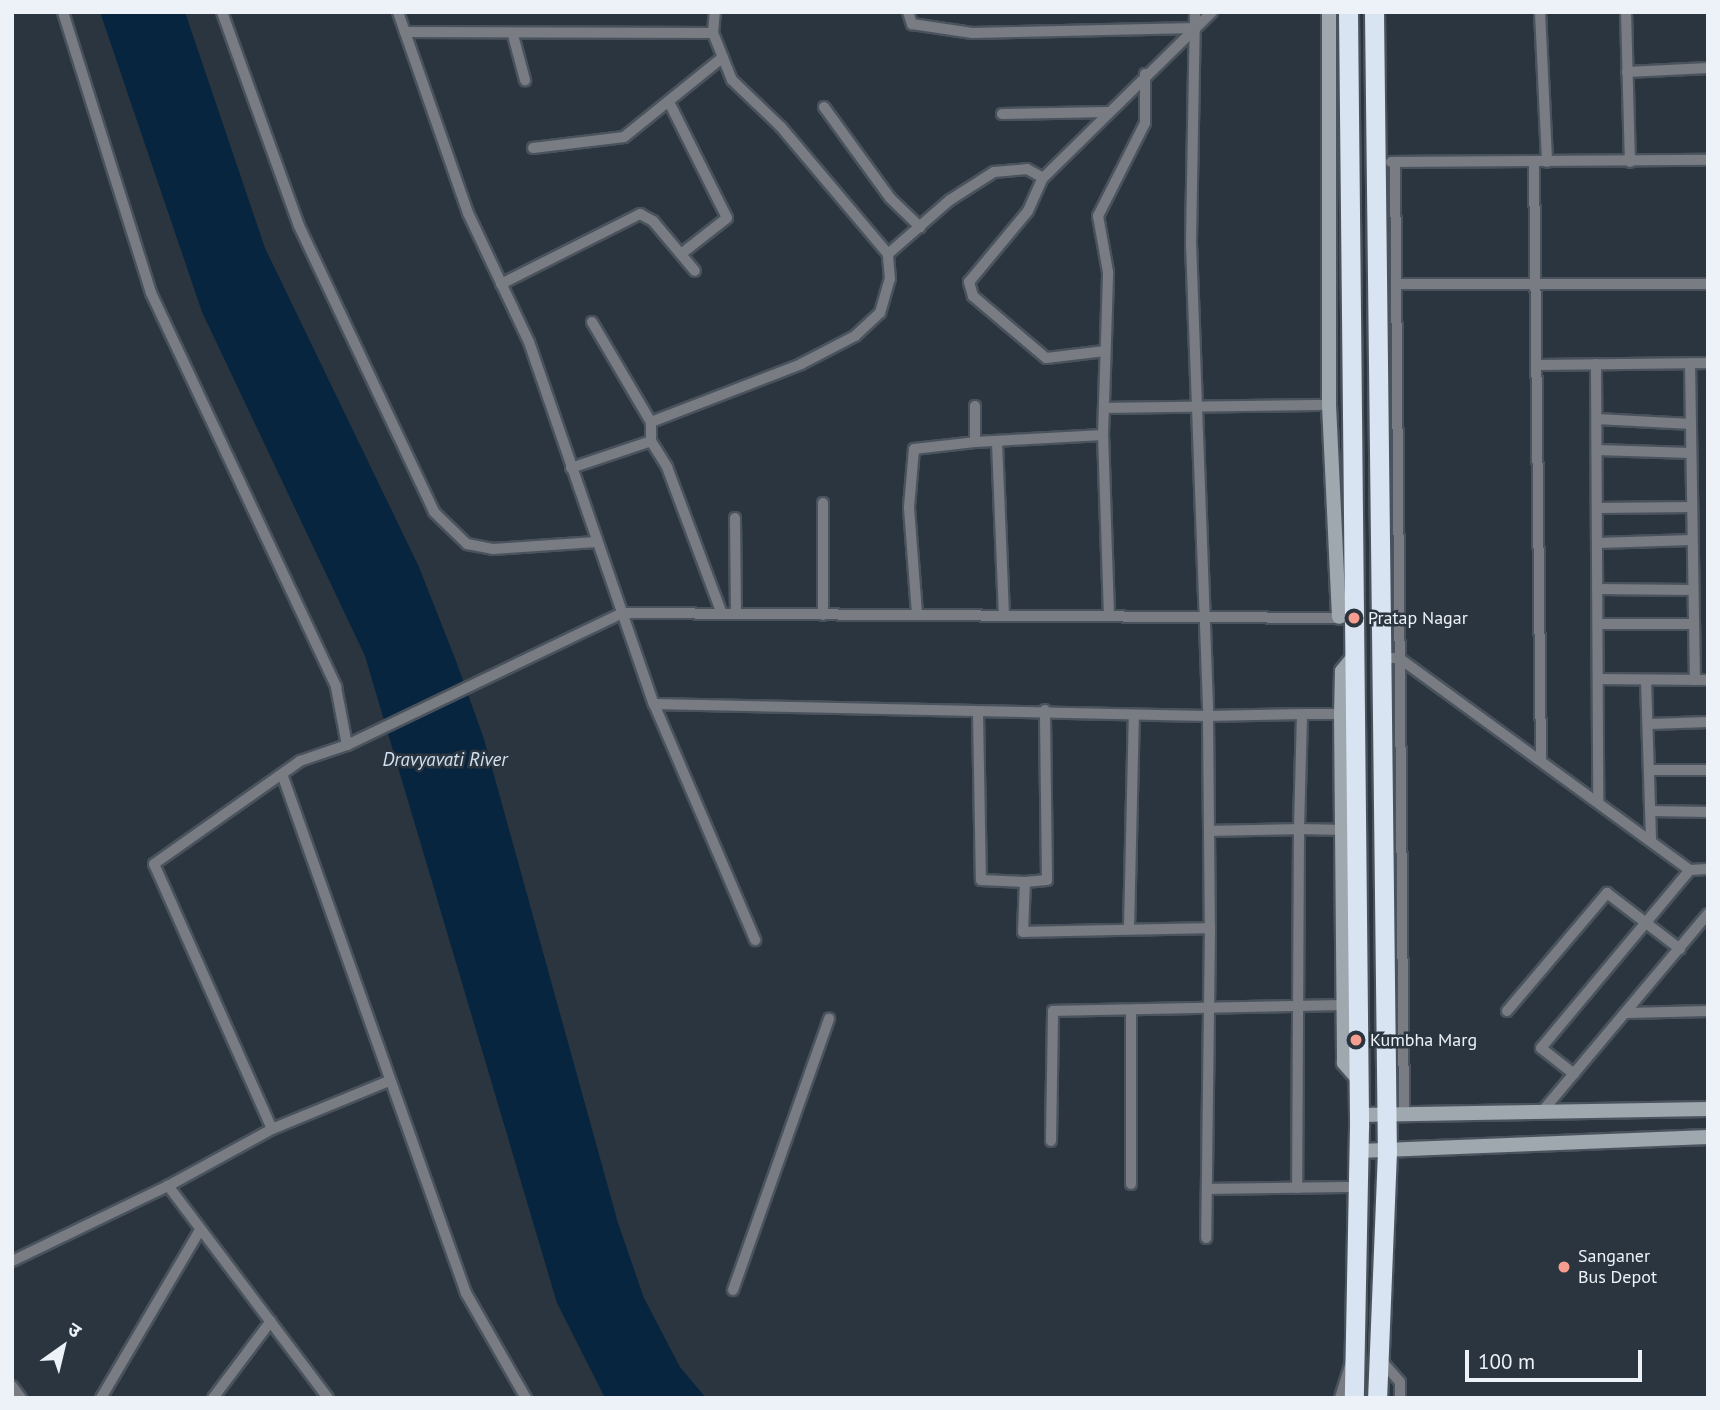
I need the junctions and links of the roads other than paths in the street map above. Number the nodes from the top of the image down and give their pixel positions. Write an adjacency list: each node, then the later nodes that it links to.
1 (63, 12): 96 (street)
2 (222, 12): 67 (street)
3 (398, 12): 14 (street)
4 (715, 12): 15 (street)
5 (908, 12): 13 (street)
6 (1195, 12): 13 (street)
7 (1212, 12): 13 (street)
8 (1329, 12): 48 (main road)
9 (1349, 12): 79 (highway)
10 (1374, 12): 28 (highway)
11 (1540, 12): 31 (street)
12 (1626, 12): 19 (street)
13 (1195, 28): 20 (street); 50 (street)
14 (405, 32): 16 (street); 38 (street)
15 (713, 33): 16 (street); 17 (street)
16 (513, 35): 21 (street)
17 (723, 58): 22 (street); 36 (street)
18 (1708, 68): 19 (street)
19 (1627, 72): 32 (street)
20 (1145, 74): 24 (street); 43 (street)
21 (525, 80)
22 (670, 104): 26 (street); 35 (street)
23 (824, 107): 34 (street)
24 (1108, 112): 25 (street); 33 (street)
25 (1002, 114)
26 (533, 148)
27 (1708, 160): 32 (street)
28 (1374, 162): 29 (street); 82 (highway)
29 (1395, 162): 30 (street); 39 (street)
30 (1534, 162): 31 (street); 41 (street)
31 (1548, 162): 32 (street)
32 (1630, 162)
33 (1043, 178): 34 (street); 43 (street)
34 (920, 228): 36 (street)
35 (681, 254): 37 (street); 38 (street)
36 (888, 254): 53 (street)
37 (695, 271)
38 (501, 284): 61 (street)
39 (1396, 284): 41 (street); 82 (street)
40 (1708, 284): 41 (street)
41 (1537, 286): 47 (street)
42 (592, 321): 53 (street)
43 (1104, 351): 51 (street)
44 (1690, 363): 45 (street); 46 (street); 54 (street)
45 (1708, 363)
46 (1596, 364): 47 (street); 52 (street)
47 (1539, 365): 97 (street)
48 (1329, 405): 50 (street); 79 (main road)
49 (975, 406): 57 (street)
50 (1196, 406): 51 (street); 78 (street)
51 (1105, 408): 55 (street)
52 (1597, 419): 54 (street); 59 (street)
53 (651, 422): 56 (street)
54 (1691, 424): 60 (street)
55 (1103, 435): 58 (street); 77 (street)
56 (651, 441): 61 (street); 72 (street)
57 (975, 442): 58 (street); 74 (street)
58 (997, 442): 76 (street)
59 (1597, 450): 60 (street); 64 (street)
60 (1691, 453): 63 (street)
61 (571, 468): 67 (street)
62 (823, 503): 75 (street)
63 (1692, 507): 64 (street); 66 (street)
64 (1597, 508): 68 (street)
65 (735, 518): 73 (street)
66 (1692, 540): 68 (street); 70 (street)
67 (596, 542): 71 (street)
68 (1597, 543): 69 (street)
69 (1597, 589): 70 (street); 80 (street)
70 (1693, 590): 81 (street)
71 (622, 613): 72 (street); 87 (street); 96 (street)
72 (722, 614): 73 (street)
73 (736, 614): 75 (street)
74 (917, 614): 75 (street); 76 (street)
75 (823, 615)
76 (1004, 615): 77 (street)
77 (1109, 615): 78 (street)
78 (1204, 616): 79 (street); 93 (street)
79 (1347, 618): 91 (highway)
80 (1598, 624): 81 (street); 83 (street)
81 (1694, 624): 85 (street)
82 (1390, 658): 97 (street); 130 (highway)
83 (1598, 679): 84 (street); 101 (street)
84 (1646, 680): 85 (street); 95 (street)
85 (1695, 680): 86 (street)
86 (1708, 680)
87 (654, 704): 89 (street); 115 (street)
88 (1045, 710): 89 (street); 92 (street); 110 (street)
89 (978, 713): 110 (street)
90 (1302, 714): 91 (street); 93 (street); 104 (street)
91 (1348, 714): 105 (highway)
92 (1134, 716): 93 (street); 114 (street)
93 (1208, 716): 106 (street)
94 (1708, 722): 95 (street)
95 (1650, 724): 99 (street)
96 (347, 746): 100 (street)
97 (1541, 760): 101 (street)
98 (1708, 769): 99 (street)
99 (1651, 770): 102 (street)
100 (282, 774): 126 (street); 131 (street)
101 (1598, 801): 107 (street)
102 (1651, 811): 103 (street); 107 (street)
103 (1708, 812)
104 (1299, 829): 105 (street); 106 (street); 118 (street)
105 (1349, 830): 117 (highway)
106 (1211, 831): 113 (street)
107 (1651, 839): 109 (street)
108 (1708, 869): 109 (street)
109 (1690, 870): 112 (street)
110 (1025, 882): 114 (street)
111 (1708, 914): 116 (street)
112 (1644, 923): 116 (street); 121 (street); 125 (street)
113 (1210, 928): 114 (street); 119 (street)
114 (1129, 929)
115 (755, 940)
116 (1680, 949): 123 (street)
117 (1349, 1005): 118 (street); 129 (highway)
118 (1301, 1006): 119 (street); 139 (street)
119 (1212, 1010): 120 (street); 140 (street)
120 (1131, 1011): 133 (street); 136 (street)
121 (1507, 1011)
122 (1708, 1011): 123 (street)
123 (1627, 1013): 125 (street)
124 (829, 1019): 144 (street)
125 (1574, 1074): 128 (street)
126 (389, 1080): 131 (street); 155 (street)
127 (1708, 1109): 128 (main road)
128 (1540, 1114): 130 (main road)
129 (1359, 1115): 130 (main road); 134 (highway)
130 (1395, 1115): 135 (highway)
131 (272, 1129): 137 (street)
132 (1708, 1137): 135 (main road)
133 (1051, 1141)
134 (1359, 1151): 135 (main road); 138 (highway)
135 (1387, 1151): 146 (highway)
136 (1131, 1184)
137 (168, 1186): 141 (street); 143 (street)
138 (1358, 1187): 139 (street); 147 (highway)
139 (1297, 1188): 140 (street)
140 (1208, 1189): 142 (street)
141 (200, 1230): 145 (street); 151 (street)
142 (1206, 1238)
143 (14, 1256)
144 (733, 1290)
145 (271, 1321): 149 (street); 152 (street)
146 (1378, 1356): 158 (highway); 159 (street)
147 (1354, 1357): 156 (street); 157 (highway)
148 (12, 1386): 150 (street)
149 (320, 1387): 153 (street); 154 (street)
150 (21, 1398)
151 (101, 1398)
152 (213, 1398)
153 (313, 1398)
154 (328, 1398)
155 (526, 1398)
156 (1340, 1398)
157 (1354, 1398)
158 (1377, 1398)
159 (1400, 1398)

